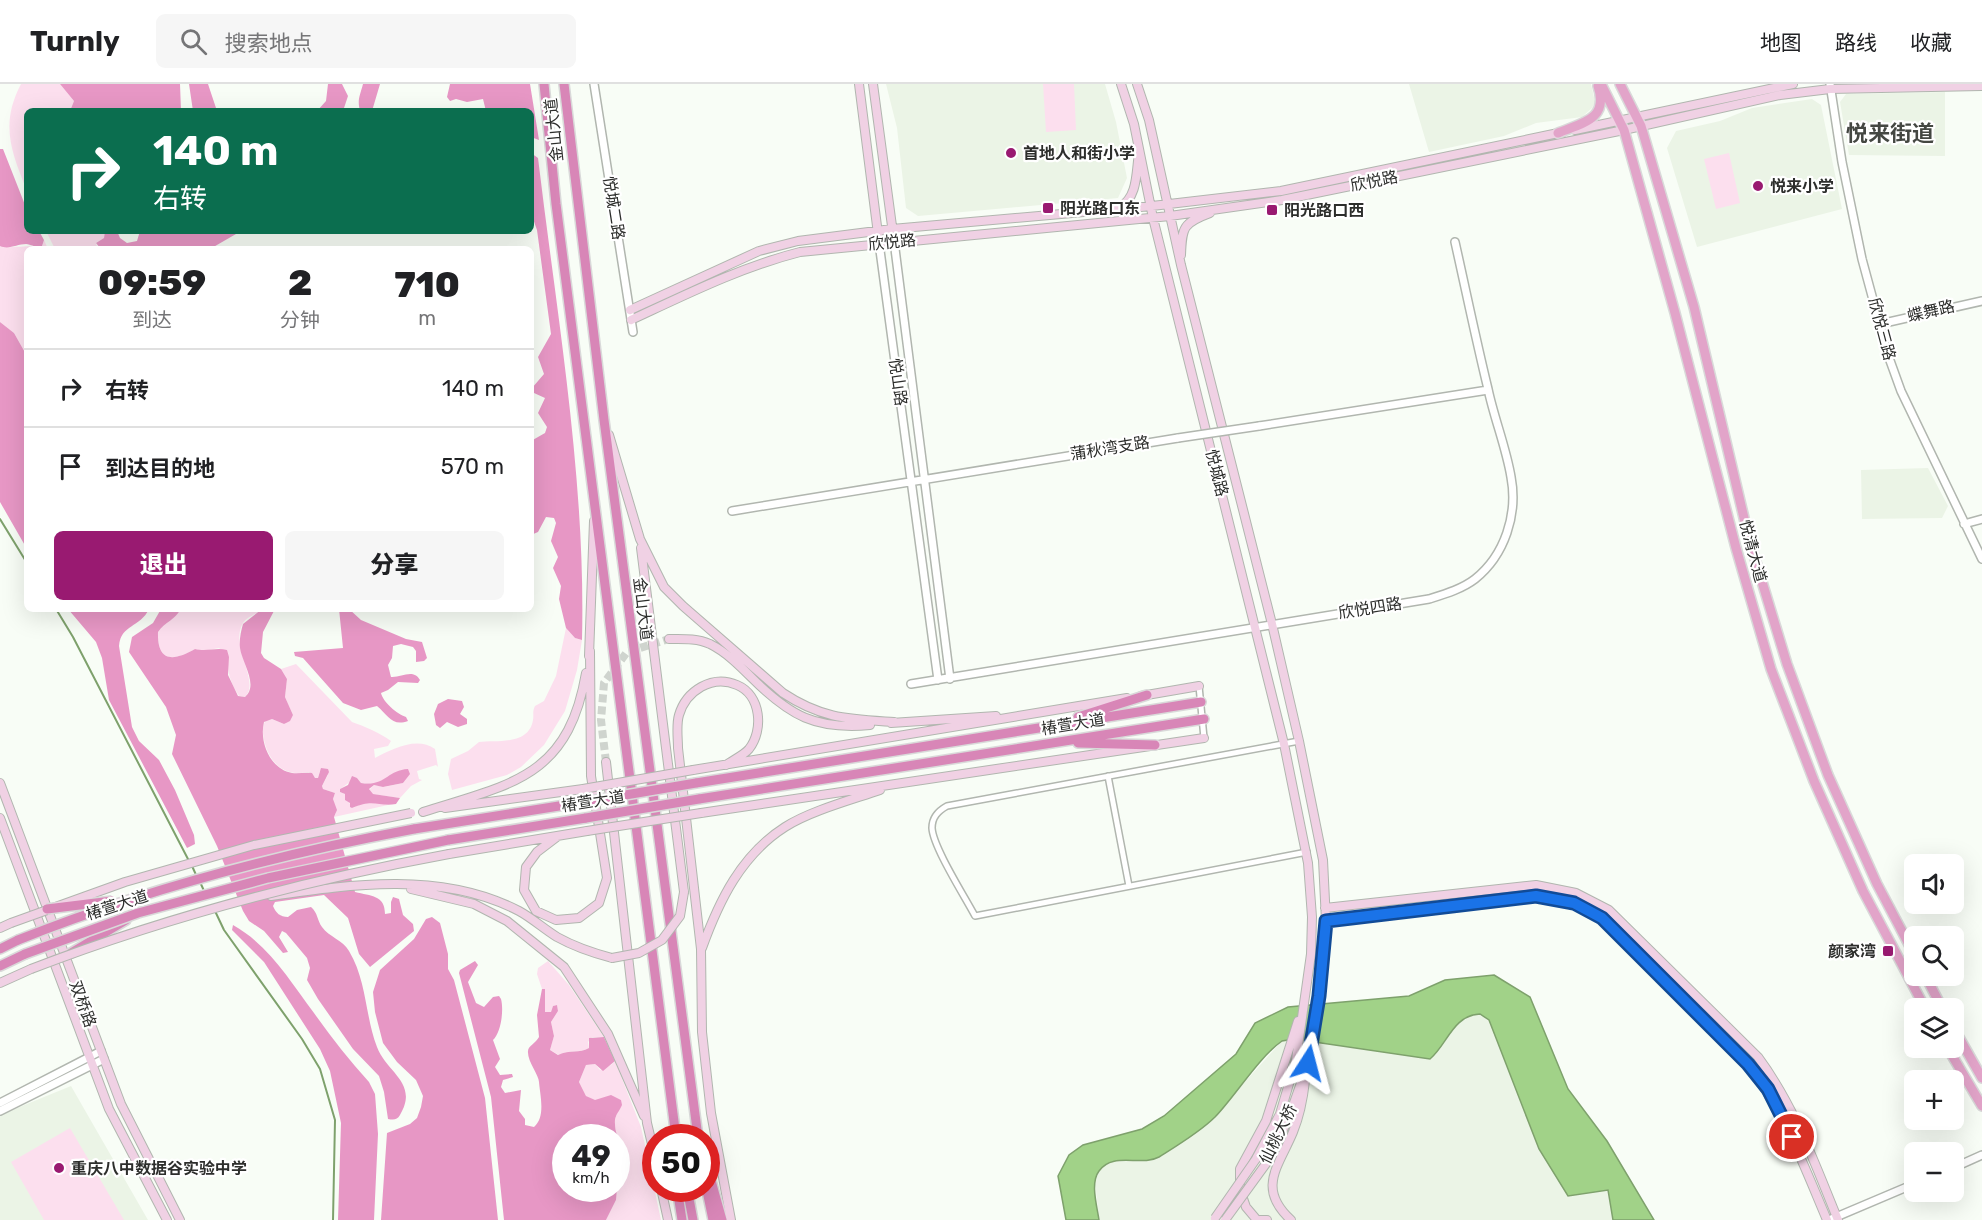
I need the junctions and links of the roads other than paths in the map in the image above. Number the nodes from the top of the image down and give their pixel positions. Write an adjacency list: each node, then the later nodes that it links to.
1 (544, 84): 39 (highway, 金山大道)
2 (564, 84): 36 (highway, 金山大道)
3 (594, 84): 31 (street, 悦城二路)
4 (859, 84): 25 (main road, 悦山路)
5 (873, 84): 24 (main road, 悦山路)
6 (1121, 84): 17 (main road, 悦城路)
7 (1137, 84): 18 (main road, 悦城路)
8 (1599, 84): 13 (main road, 悦清大道); 16 (main road)
9 (1620, 84): 14 (main road, 悦清大道)
10 (1793, 84): 14 (main road, 欣悦路)
11 (1830, 86): 12 (main road, 欣悦路); 14 (main road, 欣悦路); 33 (street, 欣悦三路)
12 (1982, 86)
13 (1621, 120): 14 (main road, 欣悦路); 15 (main road, 悦清大道); 16 (main road, 欣悦路)
14 (1640, 121): 15 (main road, 欣悦路); 84 (main road, 悦清大道)
15 (1624, 130): 20 (main road, 欣悦路); 91 (main road, 悦清大道)
16 (1558, 133): 18 (main road, 欣悦路)
17 (1140, 149): 19 (main road, 悦城路); 21 (main road)
18 (1168, 205): 19 (main road, 欣悦路); 22 (main road, 悦城路)
19 (1152, 207): 21 (main road, 欣悦路); 23 (main road, 悦城路)
20 (1226, 207): 22 (main road, 欣悦路); 29 (main road)
21 (1116, 209): 24 (main road, 欣悦路)
22 (1170, 216): 23 (main road, 欣悦路); 29 (main road, 悦城路)
23 (1153, 218): 26 (main road, 欣悦路); 46 (main road, 悦城路)
24 (892, 229): 25 (main road, 欣悦路); 26 (main road, 悦山路)
25 (878, 231): 28 (main road, 悦山路); 31 (main road, 欣悦路)
26 (894, 241): 28 (main road, 欣悦路); 37 (street, 悦山路)
27 (1455, 242): 35 (street, 欣悦四路)
28 (879, 243): 32 (main road, 欣悦路); 38 (street, 悦山路)
29 (1181, 265): 45 (main road, 悦城路)
30 (1982, 301): 33 (street, 蝶舞路)
31 (630, 310): 32 (street, 悦城二路)
32 (631, 320): 34 (street, 悦城二路)
33 (1880, 324): 42 (street, 欣悦三路)
34 (633, 332)
35 (1488, 390): 37 (street, 蒲秋湾支路, bridge); 45 (street, 欣悦四路)
36 (604, 420): 43 (main road); 103 (highway, 金山大道)
37 (923, 478): 38 (street, 蒲秋湾支路); 49 (street, 悦山路)
38 (911, 480): 40 (street, 蒲秋湾支路); 50 (street, 悦山路)
39 (594, 501): 48 (main road); 102 (highway, 金山大道)
40 (732, 511)
41 (1982, 519): 42 (street)
42 (1964, 524): 44 (street, 欣悦三路)
43 (640, 539): 57 (main road); 75 (main road, bridge)
44 (1982, 559)
45 (1272, 624): 46 (street, 欣悦四路); 60 (main road, 悦城路)
46 (1255, 627): 49 (street, 欣悦四路); 62 (main road, 悦城路)
47 (669, 639): 57 (main road)
48 (590, 651): 69 (main road); 71 (main road)
49 (950, 678): 50 (street, 欣悦四路)
50 (938, 680): 51 (street, 欣悦四路)
51 (911, 684)
52 (1199, 686): 53 (main road); 54 (street)
53 (1147, 694): 55 (main road); 58 (highway)
54 (1201, 702): 56 (street); 58 (highway, 椿萱大道)
55 (1028, 715): 57 (main road); 65 (main road)
56 (1204, 719): 59 (street); 61 (highway, 椿萱大道)
57 (894, 723)
58 (1051, 726): 77 (highway, 椿萱大道, bridge)
59 (1204, 738): 63 (main road)
60 (1299, 741): 62 (street); 73 (main road, 悦城路)
61 (1054, 742): 63 (highway); 81 (highway, 椿萱大道, bridge)
62 (1284, 744): 66 (street); 72 (main road, 悦城路)
63 (1155, 745): 68 (main road)
64 (606, 762): 101 (main road)
65 (726, 765): 69 (main road, bridge); 86 (main road)
66 (1108, 776): 76 (street); 76 (street)
67 (0, 783): 93 (main road, 双桥路)
68 (900, 783): 71 (main road, bridge); 86 (main road)
69 (423, 812): 80 (main road, bridge)
70 (0, 818): 95 (main road, 双桥路)
71 (558, 836): 78 (main road, bridge)
72 (1306, 852): 74 (main road, 悦城路); 76 (street)
73 (1323, 860): 79 (main road, 仙桃大桥)
74 (1308, 863): 90 (main road, 仙桃大桥)
75 (391, 884): 78 (main road, bridge); 101 (main road)
76 (1129, 886)
77 (132, 899): 80 (highway, bridge); 85 (highway, 椿萱大道, bridge)
78 (246, 900): 87 (main road, bridge)
79 (1325, 908): 82 (main road, 仙桃大桥); 112 (main road)
80 (47, 909): 83 (main road, bridge)
81 (138, 913): 87 (highway, bridge); 88 (highway, 椿萱大道, bridge)
82 (1326, 921): 96 (main road, 仙桃大桥); 112 (main road)
83 (0, 928)
84 (1904, 935)
85 (0, 949)
86 (701, 949): 120 (main road)
87 (66, 955): 89 (main road, bridge)
88 (0, 966)
89 (0, 983)
90 (1305, 997): 121 (main road, 仙桃大桥, bridge); 123 (main road, bridge)
91 (1920, 998)
92 (1964, 1046): 97 (main road)
93 (102, 1055): 95 (street); 114 (main road, 双桥路)
94 (1954, 1058): 99 (main road)
95 (91, 1060): 98 (street); 100 (street); 113 (main road, 双桥路)
96 (1308, 1063): 122 (main road, 仙桃大桥, bridge); 125 (main road)
97 (1982, 1078)
98 (0, 1103)
99 (1982, 1106)
100 (0, 1111)
101 (647, 1123)
102 (673, 1124)
103 (696, 1124)
104 (1982, 1155): 105 (street)
105 (1964, 1163)
106 (1904, 1188): 112 (street)
107 (665, 1202): 115 (main road)
108 (679, 1202): 116 (highway)
109 (690, 1202): 117 (highway)
110 (709, 1202): 118 (highway)
111 (717, 1202): 119 (highway)
112 (1833, 1219)
113 (167, 1220)
114 (180, 1220)
115 (668, 1220)
116 (682, 1220)
117 (693, 1220)
118 (712, 1220)
119 (722, 1220)
120 (731, 1220)
121 (1214, 1220)
122 (1225, 1220)
123 (1258, 1220): 124 (main road)
124 (1267, 1220)
125 (1292, 1220)

